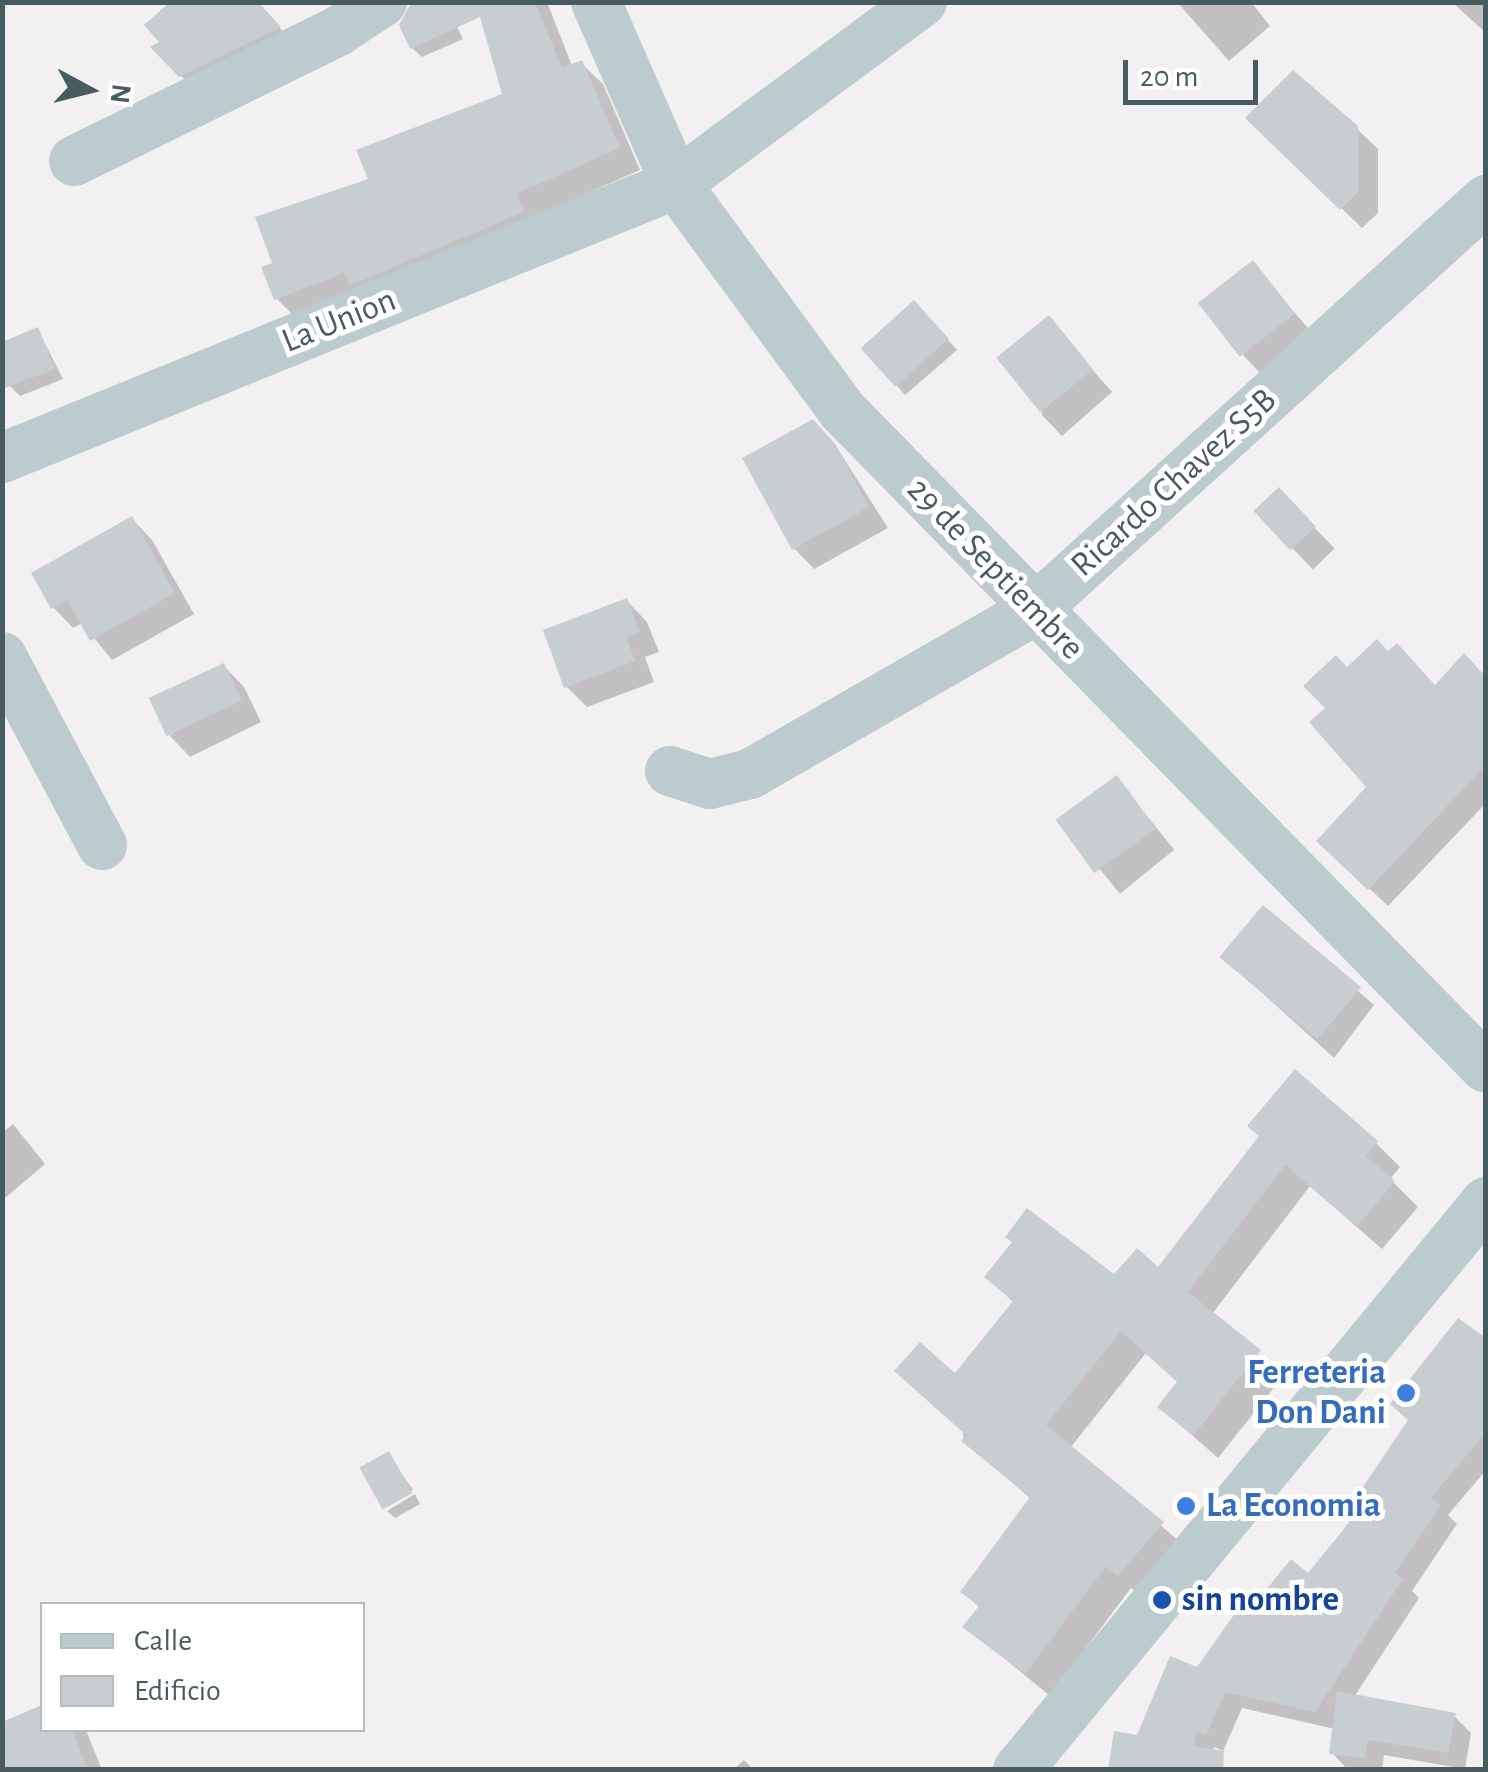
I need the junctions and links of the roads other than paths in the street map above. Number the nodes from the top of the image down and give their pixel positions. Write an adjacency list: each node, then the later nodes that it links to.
1 (382, 2): 4 (street)
2 (596, 2): 5 (street, 29 de Septiembre)
3 (922, 2): 5 (street, La Union)
4 (74, 161)
5 (676, 184): 7 (street, La Union); 8 (street, 29 de Septiembre)
6 (1486, 200): 8 (street, Ricardo Chavez S5B)
7 (2, 458)
8 (1034, 612): 10 (street, Ricardo Chavez S5B); 12 (street, 29 de Septiembre)
9 (2, 657): 11 (street)
10 (670, 771)
11 (102, 844)
12 (1486, 1068)
13 (1486, 1202): 14 (street)
14 (1018, 1770)

